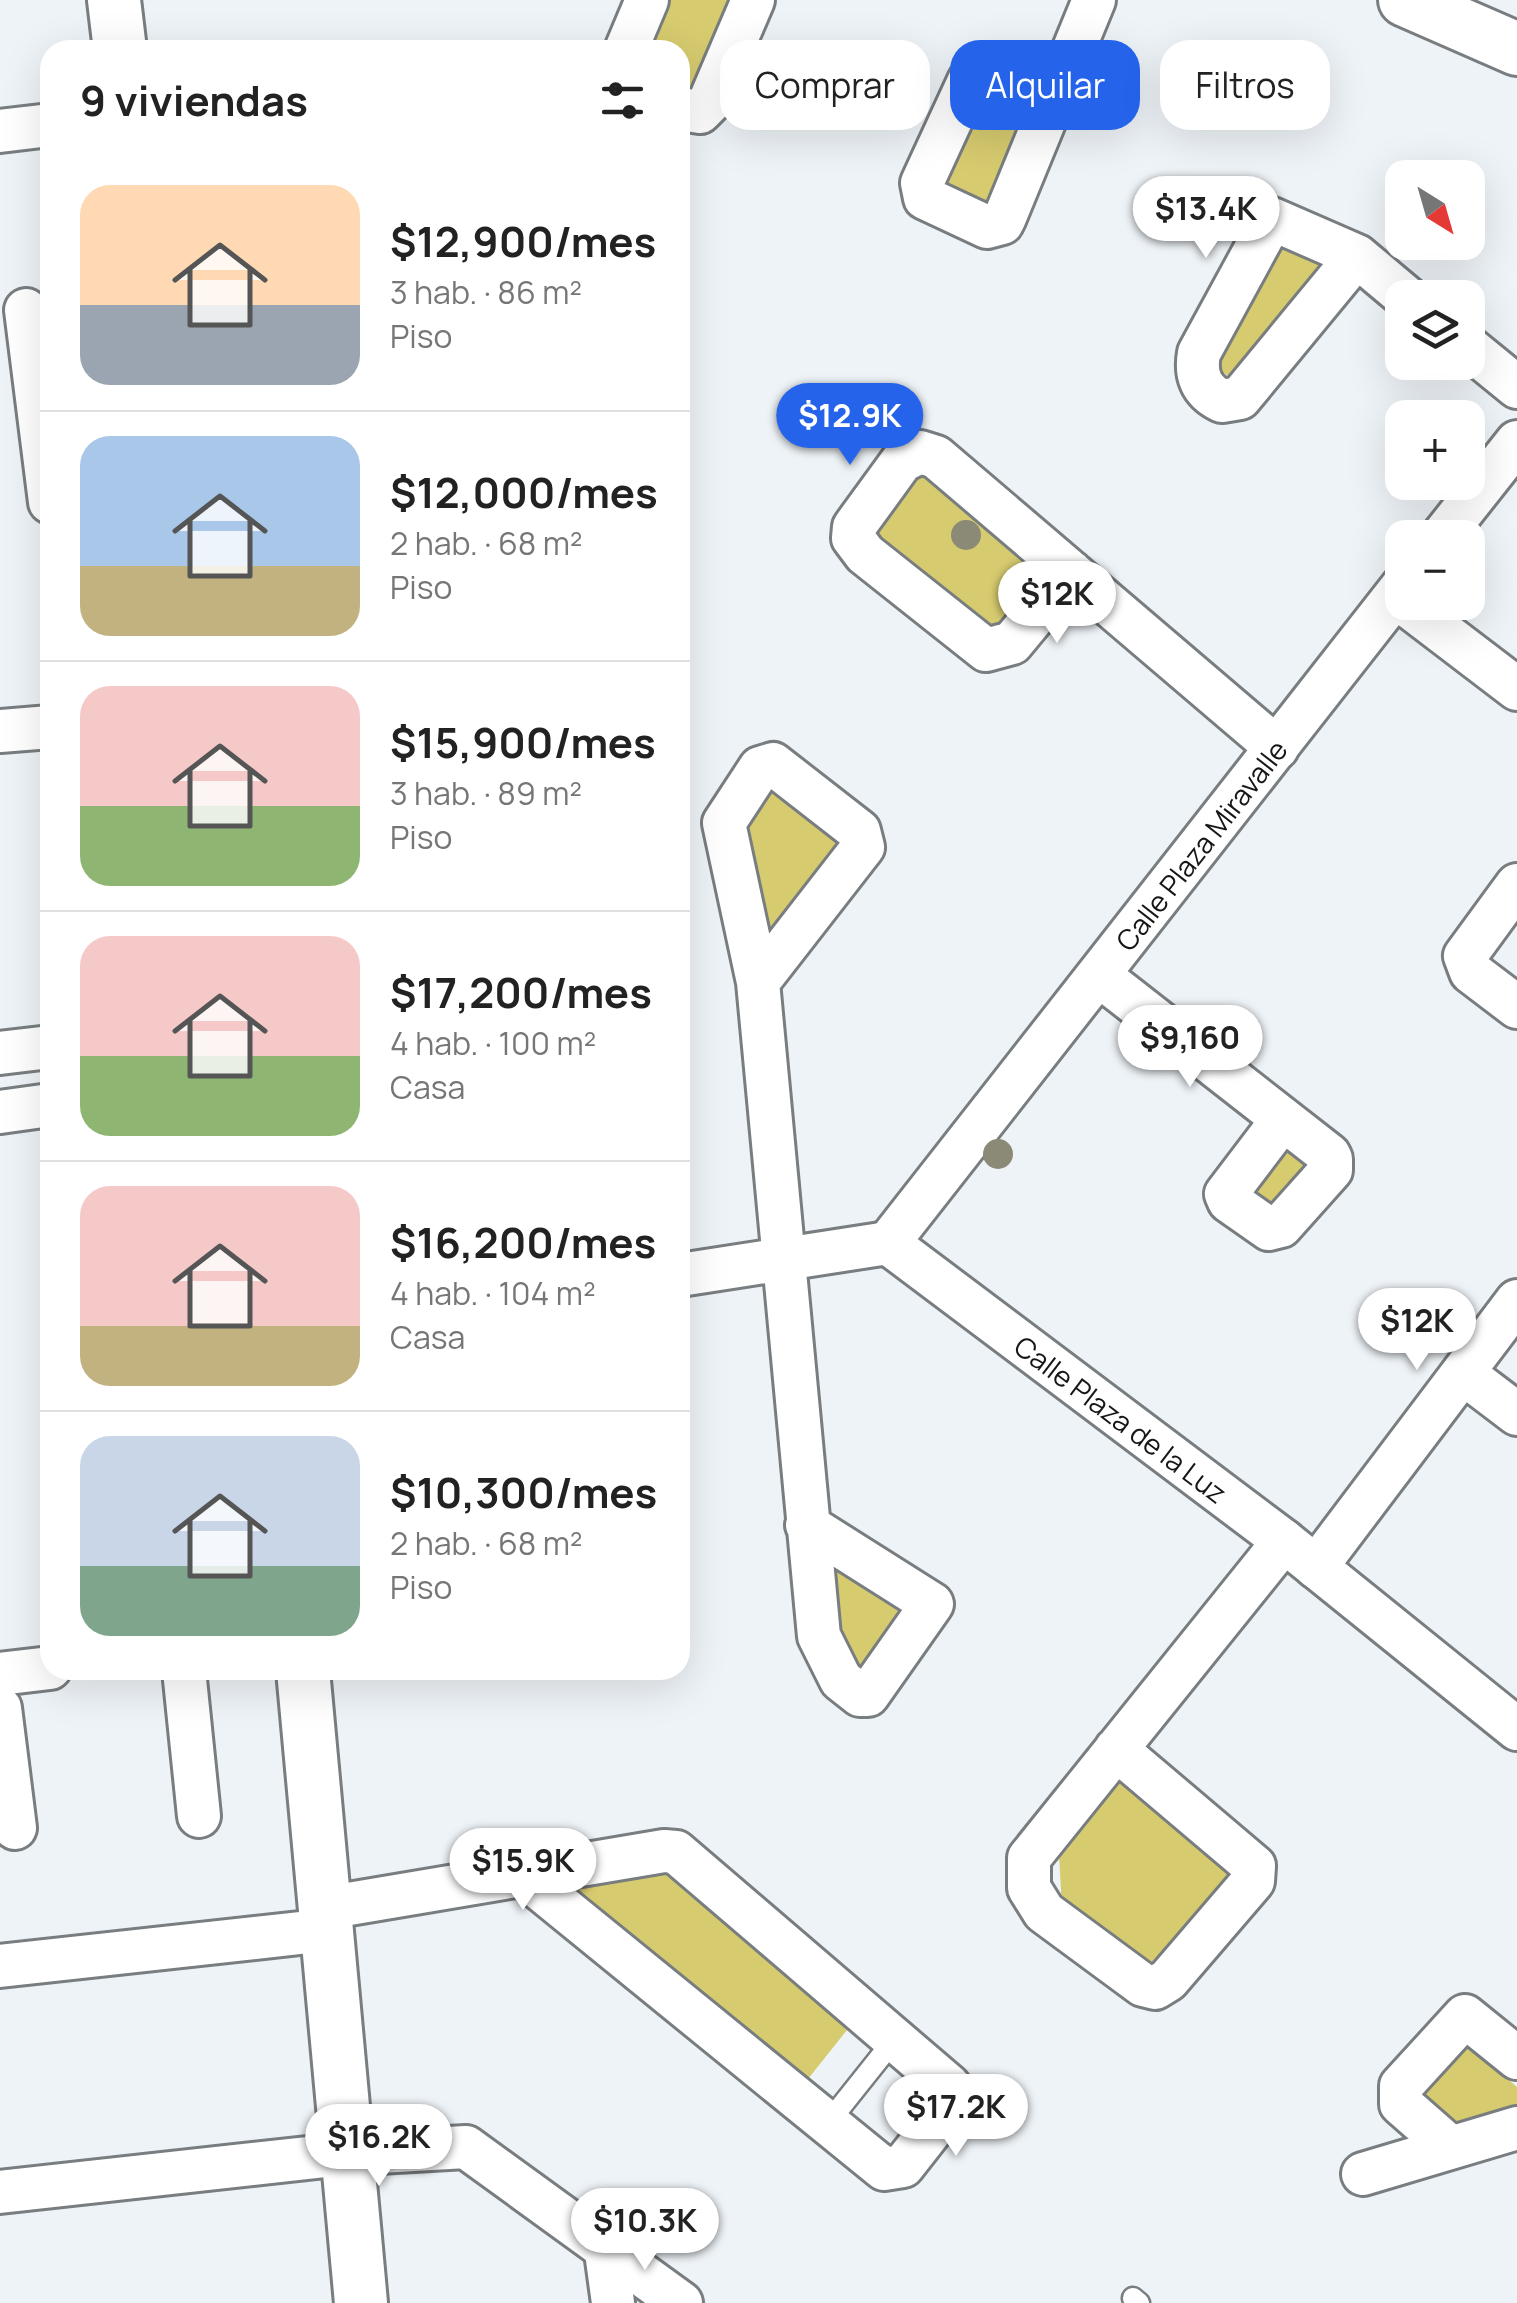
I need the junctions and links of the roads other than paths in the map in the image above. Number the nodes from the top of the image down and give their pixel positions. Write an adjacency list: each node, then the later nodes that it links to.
1 (114, 0): 6 (street)
2 (648, 0): 7 (street)
3 (753, 0): 10 (street)
4 (1094, 0): 8 (street)
5 (1405, 0): 9 (street)
6 (119, 40)
7 (630, 40)
8 (1077, 40)
9 (1517, 49)
10 (690, 110)
11 (40, 126): 12 (street)
12 (0, 131)
13 (1357, 256): 14 (street)
14 (1386, 280)
15 (26, 310): 18 (street)
16 (1485, 361): 17 (street)
17 (1517, 387)
18 (40, 422)
19 (1517, 442): 20 (street)
20 (1456, 520)
21 (1071, 572): 21 (street); 27 (street)
22 (1385, 616): 27 (street, Calle Plaza Miravalle)
23 (1430, 620): 24 (street)
24 (1517, 689)
25 (40, 728): 26 (street)
26 (0, 731)
27 (1277, 748): 29 (street, Calle Plaza Miravalle)
28 (1517, 885): 31 (street)
29 (1100, 976): 36 (street); 37 (street, Calle Plaza Miravalle)
30 (758, 982): 30 (street); 38 (street)
31 (1517, 1007)
32 (40, 1048): 33 (street)
33 (0, 1053)
34 (40, 1106): 35 (street)
35 (0, 1112)
36 (1283, 1119)
37 (888, 1243): 38 (street); 45 (street, Calle Plaza de la Luz)
38 (787, 1261): 39 (street); 44 (street)
39 (690, 1275)
40 (1517, 1301): 41 (street)
41 (1503, 1349): 42 (street)
42 (1463, 1373): 43 (street); 45 (street)
43 (1517, 1414)
44 (808, 1525)
45 (1300, 1554): 51 (street, Calle Plaza de la Luz); 52 (street)
46 (40, 1669): 47 (street)
47 (0, 1674)
48 (185, 1680): 53 (street)
49 (304, 1680): 56 (street)
50 (0, 1708): 54 (street)
51 (1517, 1728)
52 (1116, 1749): 52 (street)
53 (200, 1816)
54 (15, 1828)
55 (524, 1876): 56 (street); 58 (street); 60 (street)
56 (342, 1913): 57 (street); 63 (street)
57 (0, 1966)
58 (894, 2040): 60 (lane); 60 (street)
59 (1517, 2058): 62 (street)
60 (827, 2124)
61 (1517, 2128): 62 (street)
62 (1450, 2147): 64 (street)
63 (344, 2154): 65 (street); 66 (street); 67 (street)
64 (1363, 2174)
65 (0, 2192)
66 (606, 2252): 68 (street); 69 (street)
67 (361, 2303)
68 (613, 2303)
69 (681, 2303)

